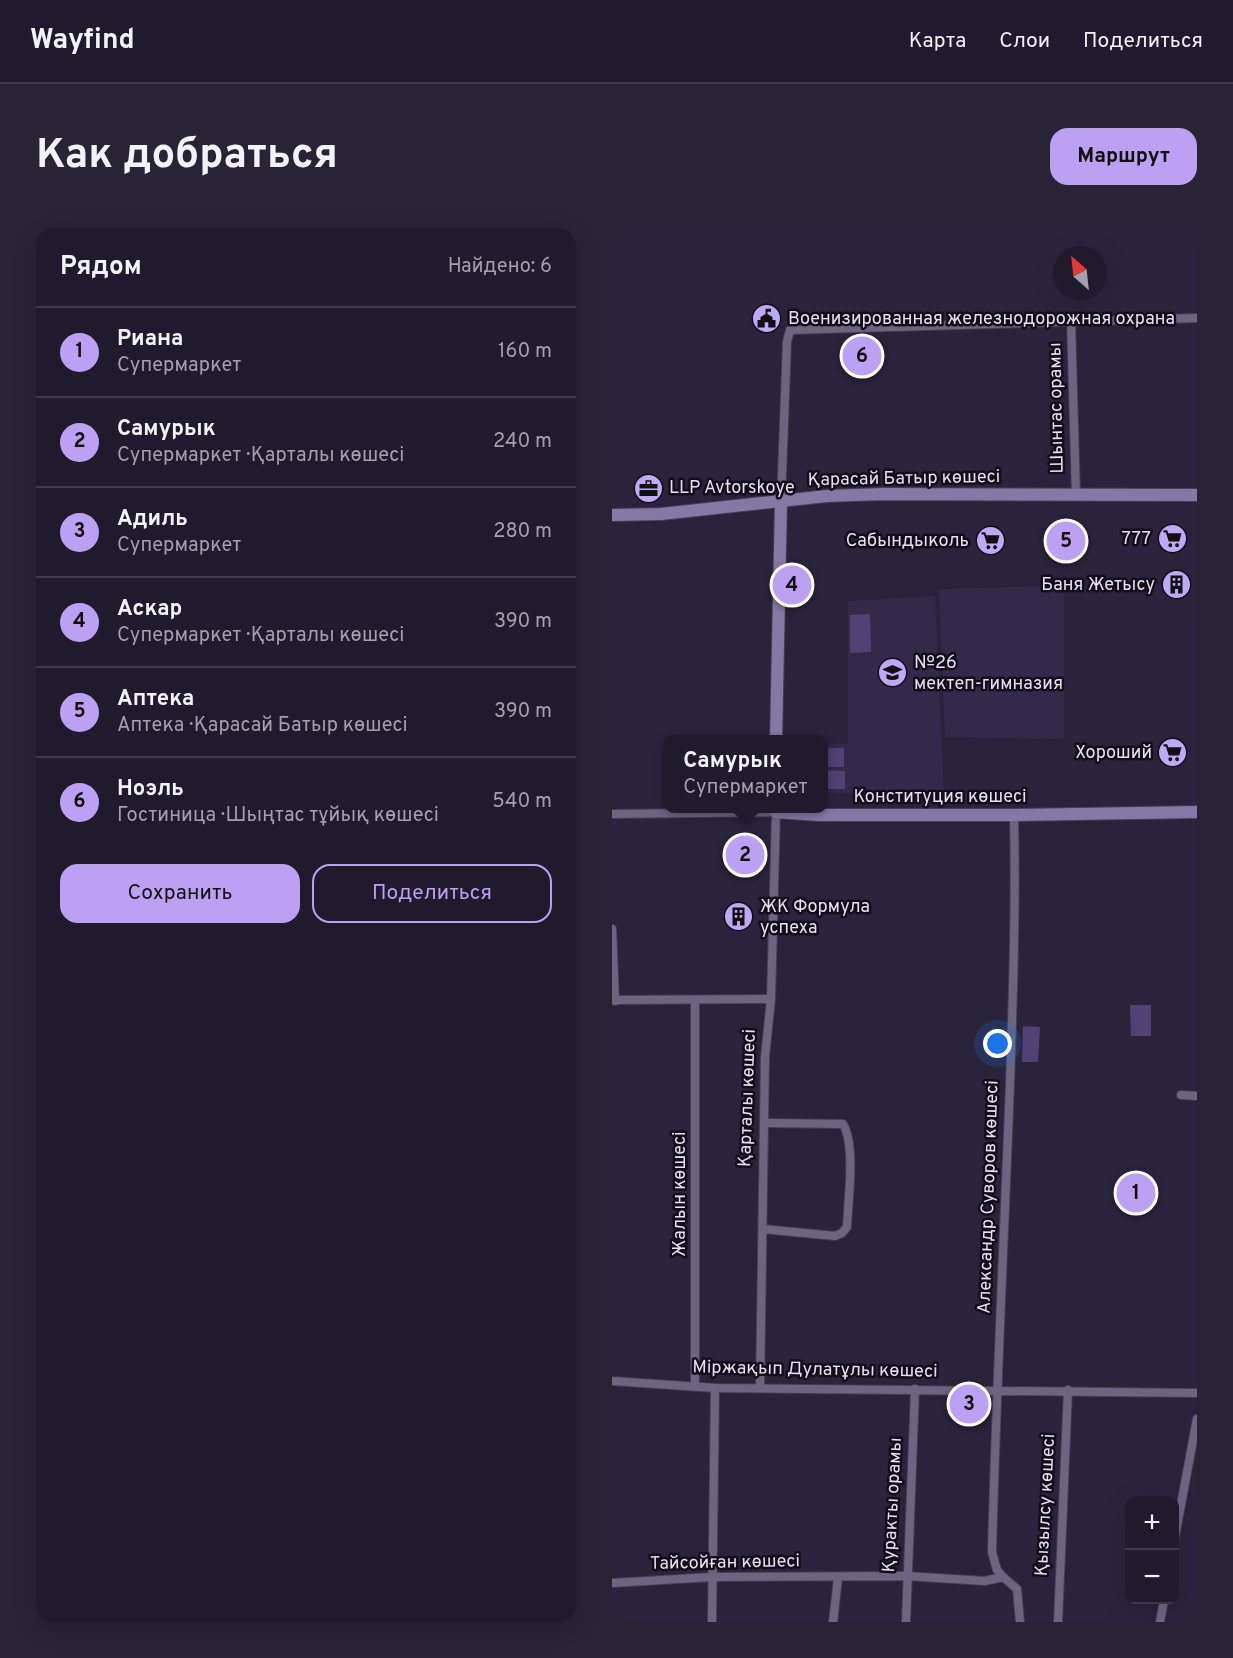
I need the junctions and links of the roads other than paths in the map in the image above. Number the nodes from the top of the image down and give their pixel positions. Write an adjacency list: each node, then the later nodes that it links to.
1 (1197, 318): 2 (street)
2 (1071, 321): 3 (street, Шынтас орамы); 5 (street)
3 (1076, 495): 4 (main road, Қарасай Батыр көшесі); 5 (main road, Қарасай Батыр көшесі)
4 (1197, 495)
5 (781, 501): 6 (main road, Қарасай Батыр көшесі); 7 (main road)
6 (612, 515)
7 (776, 735)
8 (828, 812): 13 (main road, Конституция көшесі)
9 (1197, 812): 13 (main road, Конституция көшесі)
10 (663, 813): 12 (street, Конституция көшесі)
11 (776, 813): 15 (street, Қарталы көшесі)
12 (612, 814)
13 (1014, 815): 28 (street, Александр Суворов көшесі)
14 (612, 929): 16 (street)
15 (771, 999): 17 (street); 20 (street, Қарталы көшесі)
16 (613, 1001): 17 (street)
17 (695, 1002): 23 (street, Жалын көшесі)
18 (1181, 1095): 19 (street)
19 (1197, 1096)
20 (765, 1123): 21 (street, Қарталы көшесі); 21 (street)
21 (763, 1229): 25 (street, Қарталы көшесі)
22 (612, 1381): 23 (street, Міржақып Дулатұлы көшесі)
23 (695, 1385): 24 (street, Міржақып Дулатұлы көшесі)
24 (715, 1388): 25 (street, Міржақып Дулатұлы көшесі); 34 (street)
25 (760, 1388): 26 (street, Міржақып Дулатұлы көшесі)
26 (915, 1389): 28 (street, Міржақып Дулатұлы көшесі); 32 (street, Қуракты орамы)
27 (1068, 1390): 28 (street, Міржақып Дулатұлы көшесі); 29 (street, Міржақып Дулатұлы көшесі); 42 (street, Қызылсу көшесі)
28 (996, 1391): 33 (street, Александр Суворов көшесі)
29 (1197, 1393)
30 (1197, 1419): 31 (street)
31 (1179, 1515)
32 (906, 1576): 33 (street, Тайсойған көшесі); 35 (street, Тайсойған көшесі); 40 (street, Қуракты орамы)
33 (1003, 1576): 41 (street)
34 (712, 1577): 35 (street, Тайсойған көшесі); 36 (street, Тайсойған көшесі); 38 (street)
35 (838, 1578): 39 (street)
36 (612, 1583)
37 (1163, 1604): 43 (street)
38 (712, 1622)
39 (832, 1622)
40 (906, 1622)
41 (1020, 1622)
42 (1058, 1622)
43 (1160, 1622)

